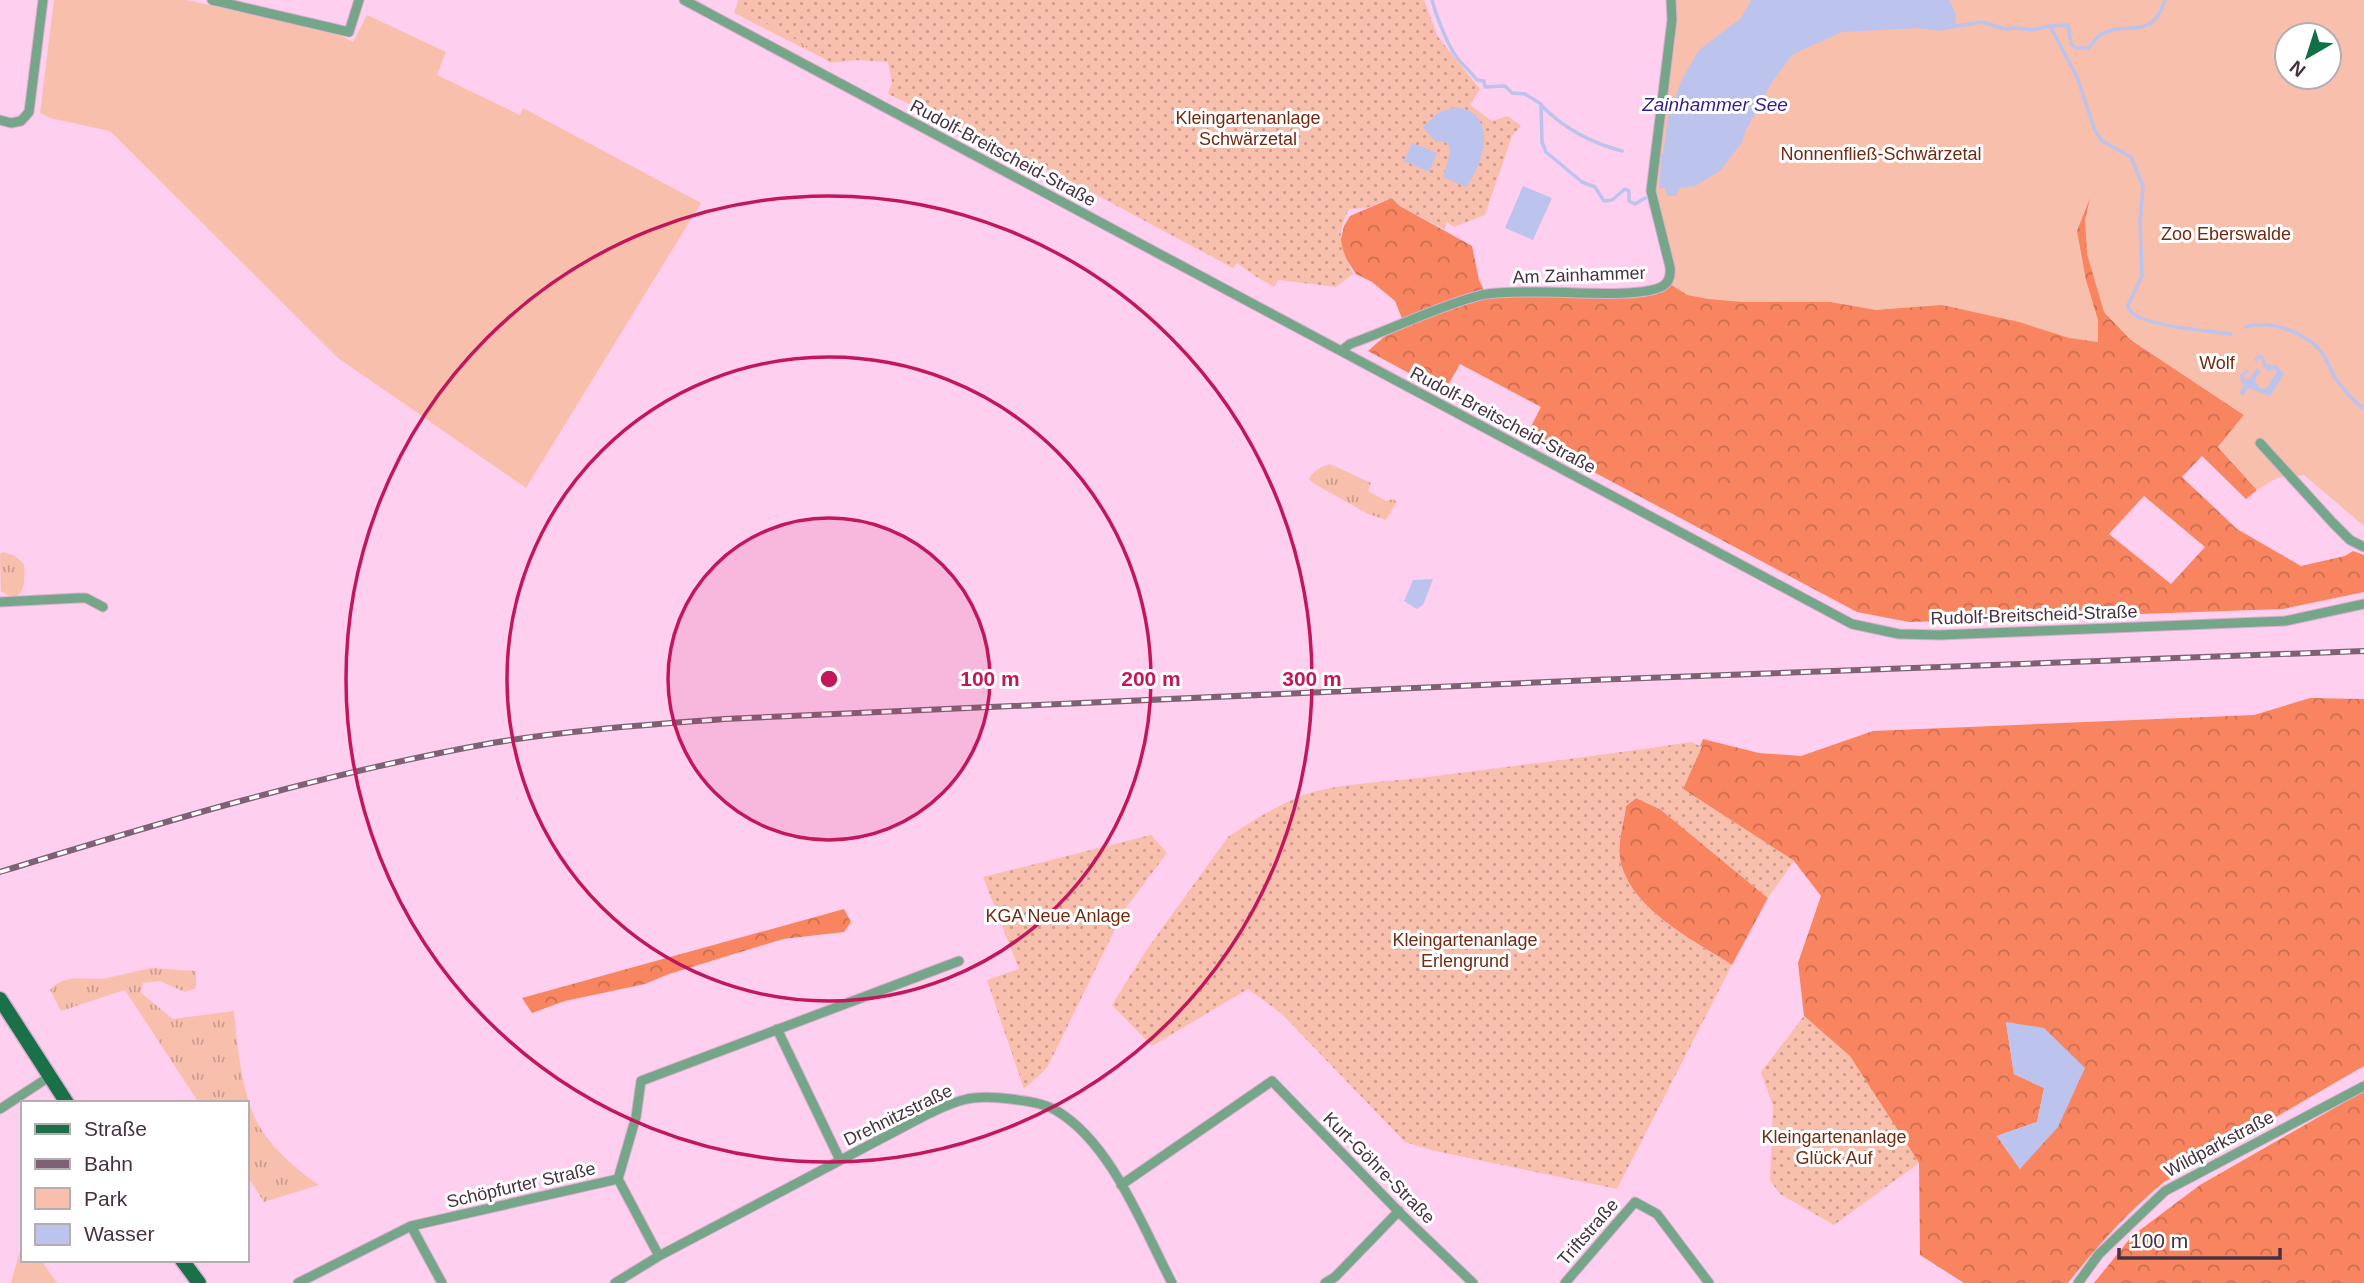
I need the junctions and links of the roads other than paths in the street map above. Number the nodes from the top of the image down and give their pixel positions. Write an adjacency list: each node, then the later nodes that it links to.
1 (43, 0): 6 (street)
2 (212, 0): 3 (street)
3 (359, 0)
4 (684, 0): 7 (street, Rudolf-Breitscheid-Straße)
5 (1671, 0): 7 (street, Am Zainhammer)
6 (0, 120)
7 (1341, 351): 11 (street, Rudolf-Breitscheid-Straße)
8 (2260, 443): 9 (street)
9 (2364, 547)
10 (0, 602): 12 (street)
11 (2364, 604)
12 (103, 607)
13 (959, 961): 15 (street, Schöpfurter Straße)
14 (0, 999): 16 (main road)
15 (777, 1029): 20 (street); 21 (street, Schöpfurter Straße)
16 (49, 1077): 18 (main road); 19 (street)
17 (2364, 1086): 36 (street, Wildparkstraße)
18 (66, 1101)
19 (0, 1109)
20 (840, 1160): 22 (street, Drehnitzstraße); 25 (street, Drehnitzstraße)
21 (618, 1178): 24 (street, Schöpfurter Straße); 25 (street)
22 (1121, 1185): 23 (street, Kurt-Göhre-Straße); 31 (street, Drehnitzstraße)
23 (1399, 1211): 32 (street); 33 (street, Kurt-Göhre-Straße)
24 (411, 1226): 28 (street, Schöpfurter Straße); 29 (street)
25 (659, 1256): 30 (street, Drehnitzstraße)
26 (184, 1262): 27 (main road)
27 (200, 1283)
28 (298, 1283)
29 (442, 1283)
30 (615, 1283)
31 (1172, 1283)
32 (1325, 1283)
33 (1473, 1283)
34 (1565, 1283): 35 (street, Triftstraße)
35 (1709, 1283)
36 (2078, 1283)

